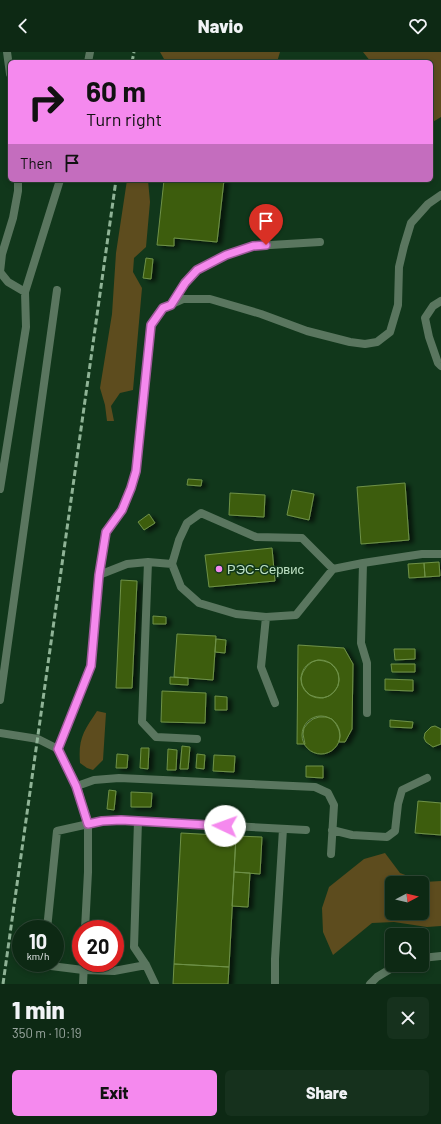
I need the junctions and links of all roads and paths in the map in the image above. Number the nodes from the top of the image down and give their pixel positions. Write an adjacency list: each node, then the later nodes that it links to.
1 (18, 182): 6 (street)
2 (59, 182): 6 (street)
3 (441, 195): 8 (street)
4 (320, 242): 8 (street)
5 (56, 290): 18 (street)
6 (25, 292): 10 (street)
7 (441, 301): 9 (street)
8 (171, 305): 16 (street)
9 (441, 366)
10 (0, 489)
11 (441, 554): 13 (street)
12 (148, 562): 14 (street); 16 (street); 22 (street)
13 (363, 562): 15 (street); 20 (street)
14 (172, 564): 15 (street); 17 (street)
15 (333, 569): 17 (street)
16 (99, 575): 23 (street)
17 (266, 617): 19 (street)
18 (0, 700)
19 (275, 703)
20 (368, 713)
21 (0, 733): 23 (street)
22 (197, 739)
23 (58, 749): 25 (street)
24 (427, 778): 30 (street)
25 (76, 786): 27 (street); 30 (street)
26 (138, 821): 27 (street); 28 (street); 36 (street)
27 (88, 824): 32 (street); 33 (street)
28 (283, 829): 29 (street); 42 (street)
29 (306, 830)
30 (332, 830): 31 (street)
31 (331, 854)
32 (48, 920)
33 (85, 920)
34 (441, 956): 35 (street)
35 (429, 957)
36 (146, 965): 37 (street); 41 (street)
37 (124, 969)
38 (83, 972): 40 (street)
39 (386, 972): 43 (street)
40 (83, 984)
41 (155, 984)
42 (275, 984)
43 (370, 984)

